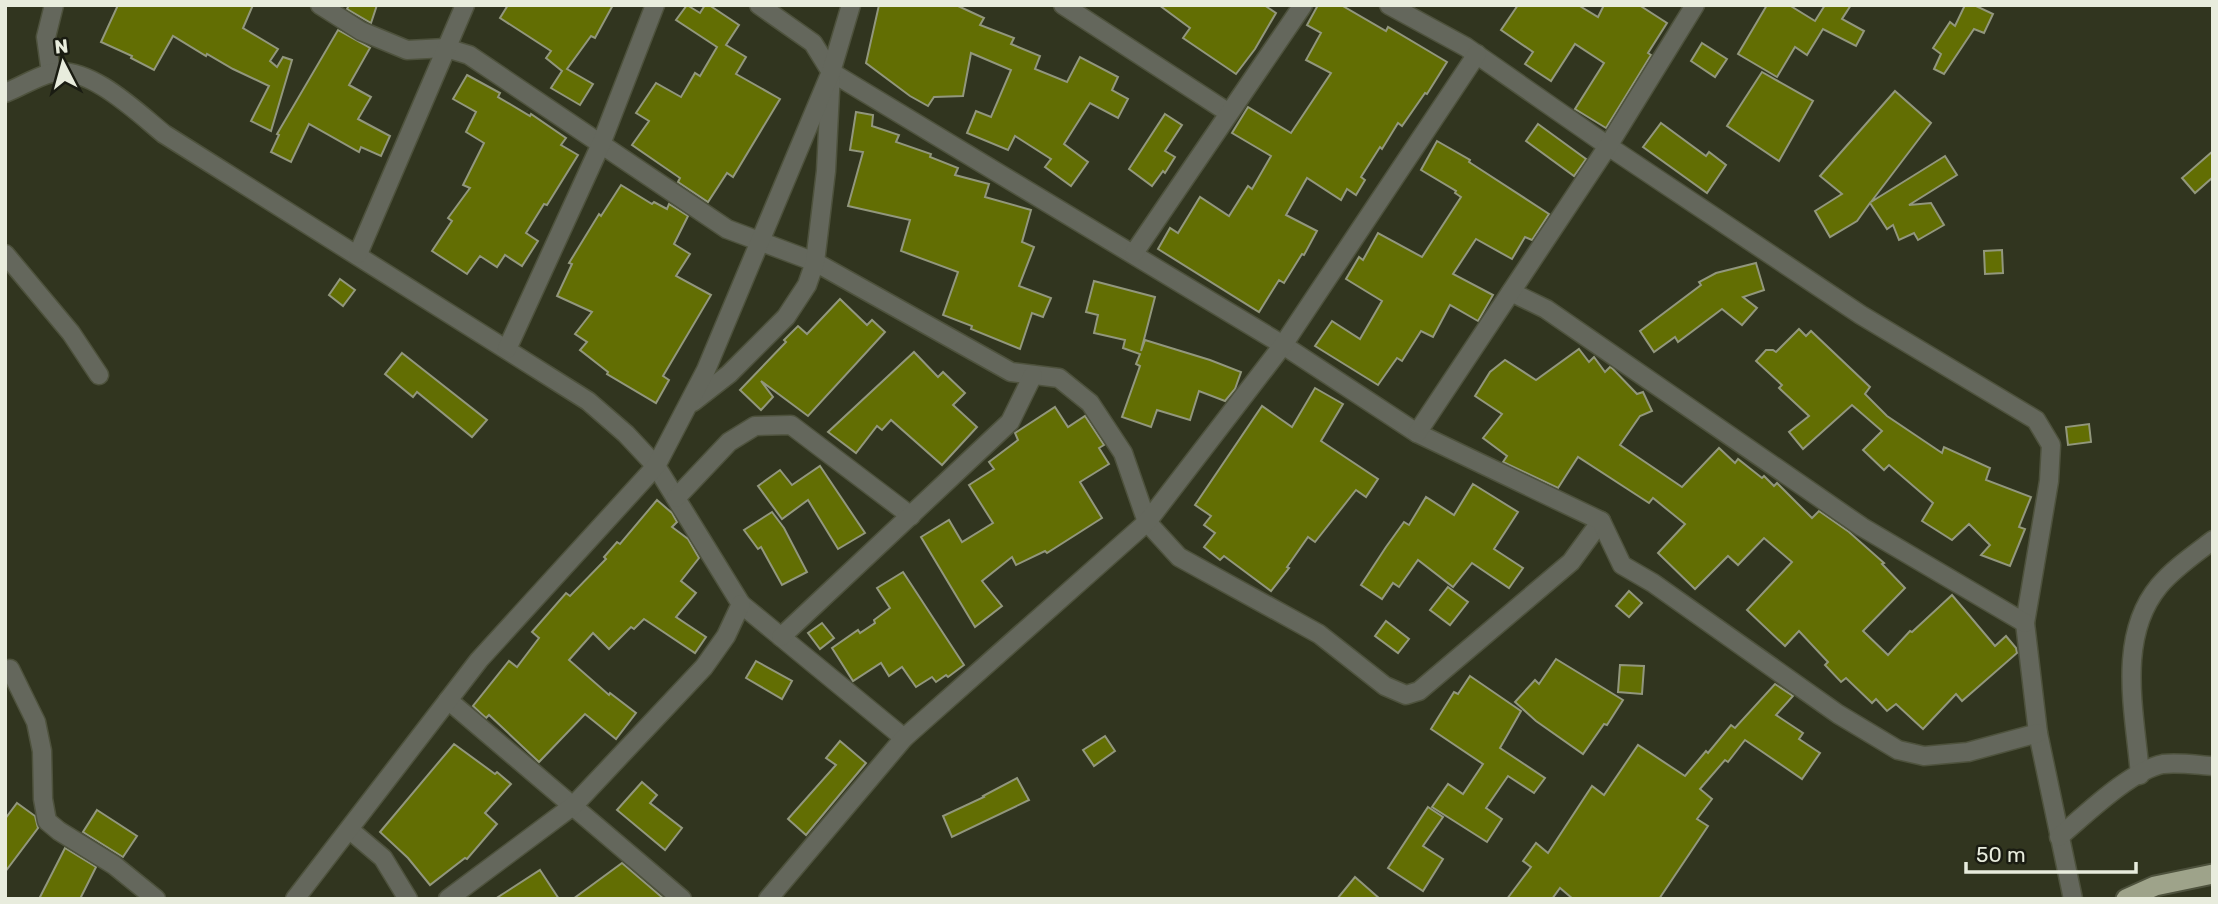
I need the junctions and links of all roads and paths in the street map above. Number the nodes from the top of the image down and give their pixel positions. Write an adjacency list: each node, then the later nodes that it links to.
1 (54, 5): 14 (street)
2 (320, 5): 11 (street)
3 (465, 5): 11 (street)
4 (655, 5): 17 (street)
5 (759, 5): 13 (street)
6 (851, 5): 13 (street)
7 (1063, 5): 16 (street)
8 (1303, 5): 16 (street)
9 (1389, 5): 12 (street)
10 (1695, 5): 18 (street)
11 (446, 48): 17 (street); 22 (street)
12 (1477, 54): 18 (street); 25 (street)
13 (831, 72): 19 (street); 20 (street); 23 (street)
14 (51, 73): 15 (street); 22 (street)
15 (5, 93)
16 (1229, 113): 20 (street)
17 (601, 144): 19 (street); 26 (street)
18 (1608, 146): 24 (street); 38 (street)
19 (760, 242): 23 (street); 29 (street)
20 (1134, 253): 25 (street)
21 (5, 254): 27 (street)
22 (358, 254): 26 (street)
23 (815, 262): 28 (street); 29 (street)
24 (1511, 292): 30 (street); 38 (street)
25 (1283, 345): 30 (street); 35 (street)
26 (507, 349): 31 (street)
27 (99, 375)
28 (1033, 375): 33 (street); 35 (street)
29 (687, 406): 31 (street)
30 (1418, 433): 34 (street)
31 (656, 466): 32 (street); 41 (street)
32 (676, 498): 33 (street); 37 (street)
33 (911, 516): 39 (street)
34 (1601, 521): 35 (street); 42 (street)
35 (1147, 522): 43 (street)
36 (2213, 540): 45 (street)
37 (741, 604): 39 (street); 46 (street)
38 (2025, 623): 42 (street)
39 (781, 637): 43 (street)
40 (10, 669): 50 (street)
41 (448, 700): 46 (street); 47 (street)
42 (2038, 733): 48 (street)
43 (904, 738): 55 (street)
44 (2213, 766): 45 (street)
45 (2140, 775): 48 (street)
46 (574, 805): 53 (street); 54 (street)
47 (350, 830): 51 (street); 52 (street)
48 (2059, 837): 56 (street)
49 (2213, 874): 57 (highway)
50 (156, 899)
51 (295, 899)
52 (408, 899)
53 (448, 899)
54 (682, 899)
55 (768, 899)
56 (2073, 899)
57 (2126, 899)

